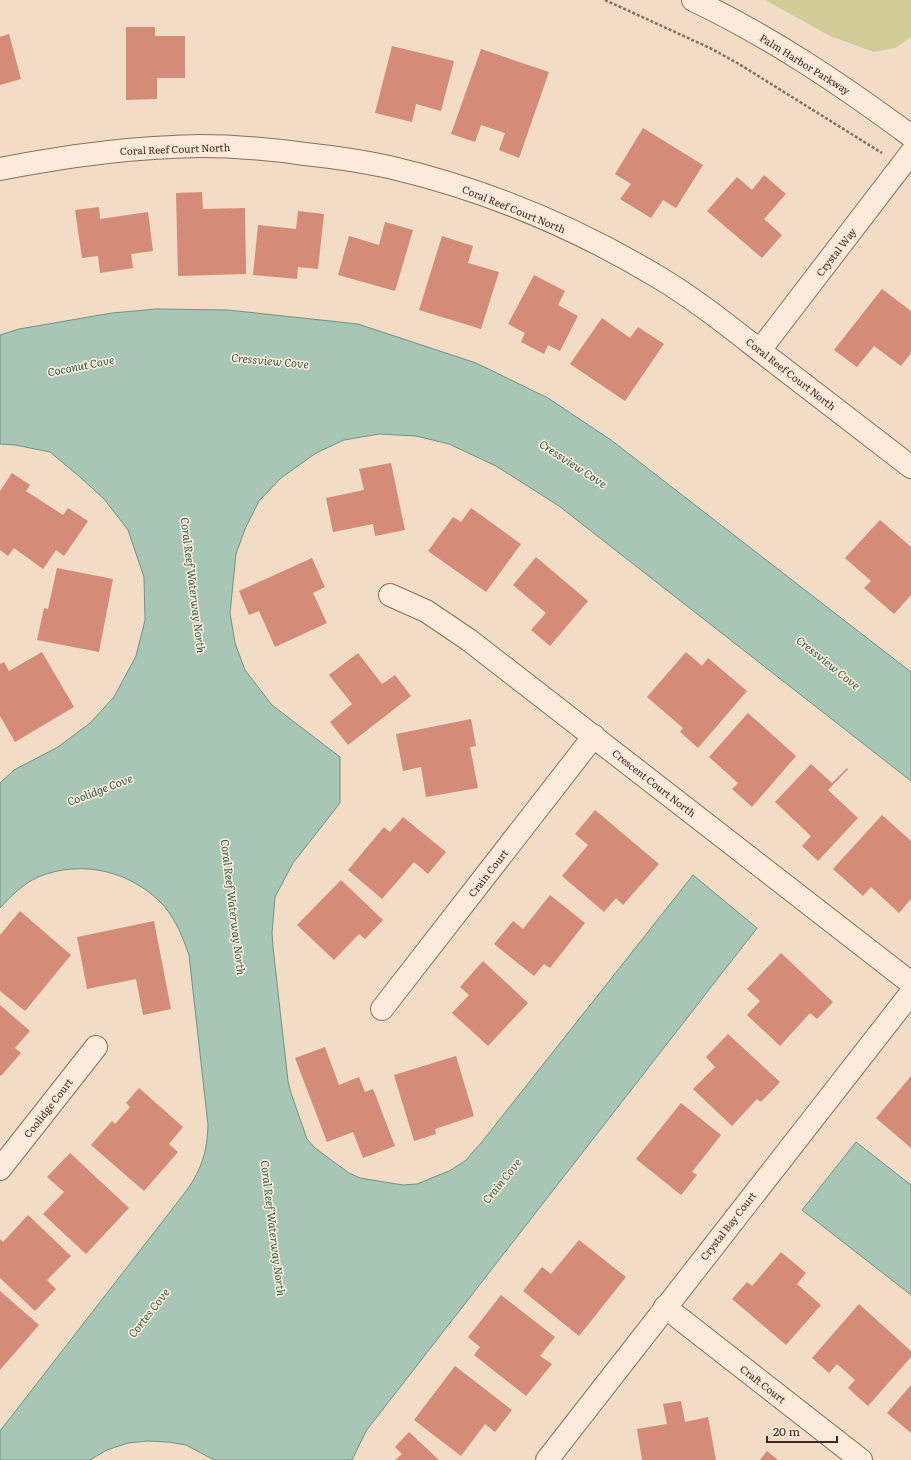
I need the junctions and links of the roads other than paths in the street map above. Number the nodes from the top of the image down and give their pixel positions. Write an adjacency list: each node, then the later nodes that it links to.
1 (694, 0): 2 (street, Palm Harbor Parkway)
2 (911, 136)
3 (911, 153): 5 (street, Crystal Way)
4 (0, 169): 5 (street, Coral Reef Court North)
5 (760, 350): 6 (street, Coral Reef Court North)
6 (911, 467)
7 (390, 595): 8 (street, Crescent Court North)
8 (594, 736): 9 (street, Crescent Court North); 11 (street, Crain Court)
9 (911, 983)
10 (911, 993): 14 (street, Crystal Bay Court)
11 (382, 1009)
12 (96, 1047): 13 (street, Coolidge Court)
13 (0, 1169)
14 (665, 1307): 15 (street, Crystal Bay Court); 16 (street, Craft Court)
15 (547, 1460)
16 (861, 1460)

